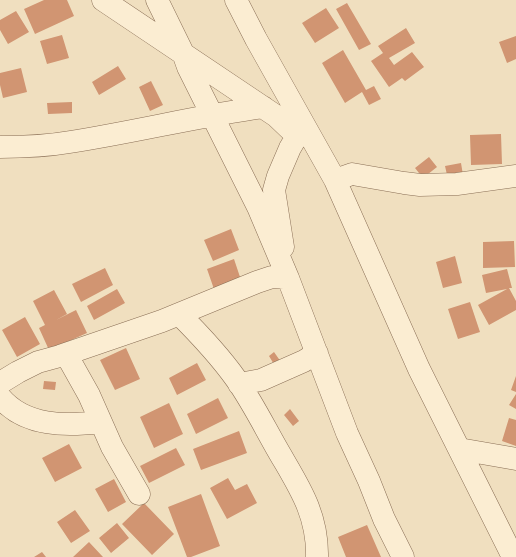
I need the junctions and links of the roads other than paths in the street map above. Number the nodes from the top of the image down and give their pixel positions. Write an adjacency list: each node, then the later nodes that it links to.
1 (103, 0): 4 (street)
2 (157, 0): 4 (street)
3 (236, 0): 7 (street)
4 (183, 53): 5 (street); 6 (street)
5 (263, 107): 6 (street); 7 (street)
6 (213, 115): 8 (street); 11 (street)
7 (302, 134): 10 (street); 11 (street)
8 (0, 147)
9 (516, 176): 10 (street)
10 (335, 180): 19 (street)
11 (288, 278): 12 (street); 13 (street)
12 (179, 314): 14 (street); 16 (street)
13 (317, 353): 16 (street); 23 (street)
14 (66, 354): 15 (street); 18 (street)
15 (0, 383)
16 (239, 384): 22 (street)
17 (0, 397): 18 (street)
18 (101, 422): 21 (street)
19 (459, 449): 20 (street); 24 (street)
20 (516, 459)
21 (139, 494)
22 (317, 557)
23 (403, 557)
24 (513, 557)

